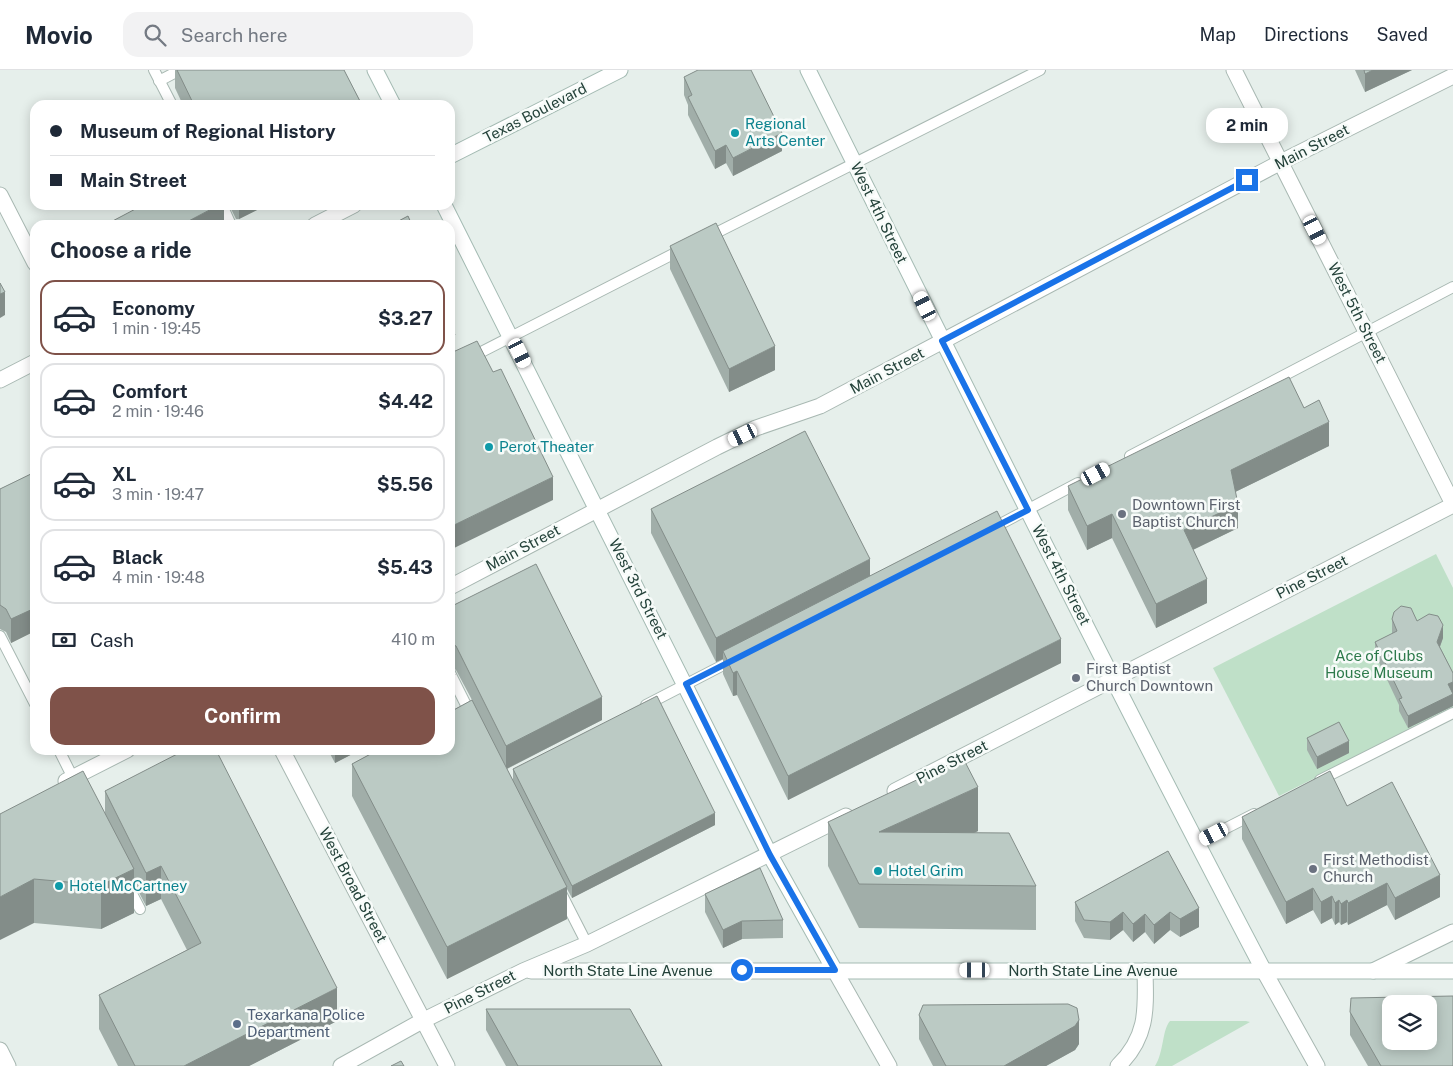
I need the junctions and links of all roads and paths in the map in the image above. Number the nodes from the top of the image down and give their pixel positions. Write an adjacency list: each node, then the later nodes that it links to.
1 (154, 70): 9 (lane)
2 (180, 70): 9 (lane)
3 (375, 70): 11 (street)
4 (620, 70): 12 (street, Texas Boulevard)
5 (808, 70): 14 (street, West 4th Street)
6 (1040, 70): 14 (lane)
7 (1234, 70): 13 (street, West 5th Street)
8 (1453, 76): 13 (street, Main Street)
9 (160, 81): 10 (lane)
10 (170, 100)
11 (390, 100)
12 (455, 153)
13 (1281, 162): 21 (street, West 5th Street); 23 (street, Main Street)
14 (854, 163): 22 (lane); 23 (street, West 4th Street)
15 (0, 195): 19 (street)
16 (344, 210): 17 (street)
17 (325, 220)
18 (455, 226): 22 (street, West 3rd Street)
19 (30, 253)
20 (1453, 287): 21 (lane)
21 (1366, 331): 27 (lane); 29 (street, West 5th Street)
22 (511, 335): 25 (lane); 30 (street, West 3rd Street)
23 (942, 341): 30 (street, Main Street); 31 (street, West 4th Street)
24 (30, 365): 26 (street)
25 (455, 365)
26 (0, 380)
27 (1123, 459)
28 (1088, 478): 31 (lane)
29 (1453, 504): 36 (street, Pine Street)
30 (598, 508): 33 (street, Main Street); 38 (street, West 3rd Street)
31 (1028, 510): 32 (lane); 36 (street, West 4th Street)
32 (984, 532)
33 (455, 584)
34 (0, 636): 39 (lane)
35 (747, 653): 38 (lane)
36 (1114, 679): 50 (street, Pine Street); 53 (street, West 4th Street)
37 (455, 683): 42 (lane)
38 (686, 684): 40 (lane); 54 (street, West 3rd Street)
39 (30, 694)
40 (633, 711)
41 (1453, 713): 47 (lane)
42 (476, 726)
43 (62, 755): 46 (lane)
44 (117, 755): 46 (street)
45 (285, 755): 66 (street, West Broad Street)
46 (73, 777): 48 (street); 49 (lane)
47 (1312, 785)
48 (48, 790)
49 (82, 795)
50 (878, 800)
51 (1268, 807): 53 (lane)
52 (860, 809): 54 (street, Pine Street)
53 (1197, 843): 63 (street, West 4th Street)
54 (770, 855): 59 (street, Pine Street); 61 (street, West 3rd Street)
55 (122, 874): 57 (lane)
56 (556, 884): 59 (lane)
57 (140, 910)
58 (1453, 932): 64 (street)
59 (586, 944): 60 (street, Pine Street)
60 (522, 970): 61 (street, North State Line Avenue); 66 (street, Pine Street)
61 (835, 970): 62 (street, North State Line Avenue); 71 (street, West 3rd Street)
62 (1145, 970): 63 (street, North State Line Avenue); 72 (street)
63 (1264, 970): 64 (street, North State Line Avenue); 73 (street, West 4th Street)
64 (1373, 971): 65 (street, North State Line Avenue)
65 (1453, 971)
66 (422, 1022): 69 (street, Pine Street); 70 (street, West Broad Street)
67 (0, 1050): 68 (street)
68 (8, 1066)
69 (341, 1066)
70 (447, 1066)
71 (889, 1066)
72 (1118, 1066)
73 (1317, 1066)

